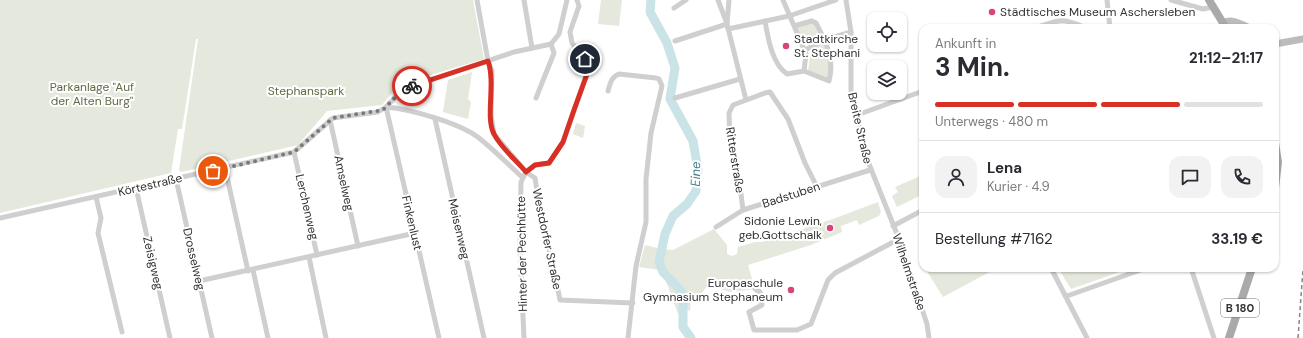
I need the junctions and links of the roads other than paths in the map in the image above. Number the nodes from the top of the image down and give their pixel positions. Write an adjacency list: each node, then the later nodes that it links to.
1 (477, 0): 33 (street)
2 (524, 0): 31 (street)
3 (567, 0): 30 (street)
4 (578, 0): 48 (street)
5 (686, 0): 14 (street)
6 (718, 0): 23 (street)
7 (729, 0): 23 (street)
8 (783, 0): 15 (street)
9 (836, 0): 15 (street)
10 (846, 0): 25 (street, Breite Straße)
11 (1107, 0): 19 (street)
12 (1171, 0): 13 (street)
13 (1211, 4): 20 (main road)
14 (674, 8)
15 (789, 16): 16 (street); 24 (street)
16 (765, 21): 23 (street); 34 (street)
17 (1048, 24): 18 (street)
18 (1078, 24)
19 (1110, 24)
20 (1223, 24)
21 (1225, 24): 22 (main road)
22 (1240, 24)
23 (727, 25): 28 (street); 35 (street)
24 (794, 26): 27 (street); 32 (street)
25 (851, 32): 27 (street); 42 (street, Breite Straße)
26 (1303, 39): 29 (main road)
27 (825, 40): 32 (street); 34 (street)
28 (675, 41)
29 (1279, 42)
30 (550, 44): 31 (street, Körtestraße); 38 (street)
31 (532, 48): 33 (street, Körtestraße)
32 (805, 50): 34 (street)
33 (488, 61): 41 (street, Körtestraße); 48 (street)
34 (804, 72)
35 (740, 79): 39 (street); 40 (street)
36 (608, 91): 73 (street)
37 (919, 93): 42 (street)
38 (536, 98)
39 (675, 98)
40 (746, 100): 51 (street); 55 (street, Ritterstraße)
41 (386, 107): 43 (street); 44 (street, Körtestraße); 60 (street, Finkenlust)
42 (857, 116): 47 (street, Breite Straße)
43 (435, 119): 49 (street); 80 (street, Meisenweg)
44 (330, 120): 45 (street, Körtestraße); 62 (street, Amselweg)
45 (294, 152): 46 (street, Körtestraße); 63 (street, Lerchenweg)
46 (225, 168): 50 (street, Körtestraße); 65 (street)
47 (870, 170): 51 (street, Badstuben); 54 (street, Breite Straße)
48 (526, 172): 49 (street); 73 (street, Westdorfer Straße)
49 (522, 177): 81 (street, Hinter der Pechhütte)
50 (176, 179): 52 (street, Körtestraße); 70 (street, Drosselweg)
51 (816, 187): 55 (street, Badstuben)
52 (136, 188): 53 (street, Körtestraße); 75 (street, Zeisigweg)
53 (96, 197): 57 (street, Körtestraße); 74 (street)
54 (884, 206): 58 (street, Wilhelmstraße)
55 (743, 210): 59 (street, Badstuben)
56 (919, 212): 58 (street)
57 (0, 218)
58 (893, 226): 61 (street, Wilhelmstraße)
59 (716, 227)
60 (415, 233): 62 (street); 79 (street, Finkenlust)
61 (899, 239): 71 (street); 83 (street, Wilhelmstraße)
62 (358, 246): 63 (street)
63 (317, 255): 64 (street, Lerchenweg)
64 (309, 257): 65 (street, Lerchenweg); 78 (street, Lerchenweg)
65 (251, 270): 70 (street, Lerchenweg); 77 (street)
66 (1053, 272): 72 (street)
67 (1135, 272): 72 (street)
68 (1192, 272): 85 (street)
69 (1251, 272): 86 (main road, B 180)
70 (199, 281): 76 (street, Drosselweg)
71 (755, 289)
72 (1067, 296): 84 (street)
73 (633, 303): 82 (street)
74 (122, 332)
75 (170, 338)
76 (212, 338)
77 (268, 338)
78 (326, 338)
79 (438, 338)
80 (484, 338)
81 (524, 338)
82 (628, 338)
83 (929, 338)
84 (1087, 338)
85 (1214, 338)
86 (1229, 338)

